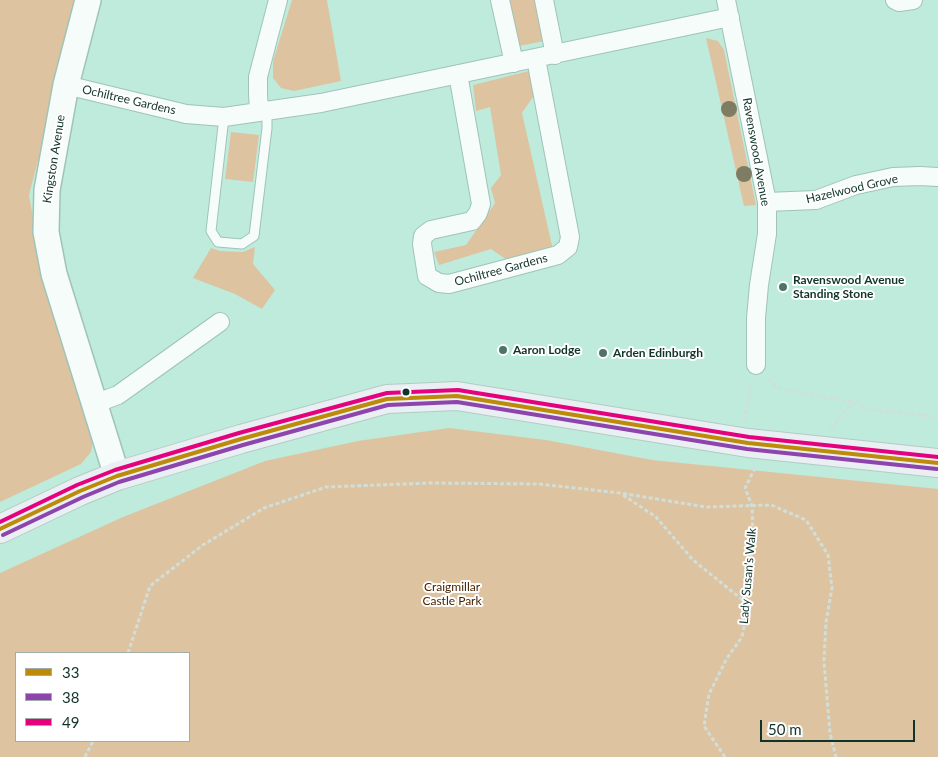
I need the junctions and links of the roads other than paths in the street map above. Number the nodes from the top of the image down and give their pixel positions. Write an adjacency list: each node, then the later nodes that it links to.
1 (88, 0): 13 (street, Kingston Avenue)
2 (278, 0): 14 (street)
3 (500, 0): 11 (street)
4 (544, 0): 9 (street)
5 (726, 0): 8 (street, Ravenswood Avenue)
6 (895, 0): 7 (street)
7 (913, 0)
8 (730, 17): 9 (street, Ochiltree Gardens); 17 (street, Ravenswood Avenue)
9 (555, 55): 10 (street, Ochiltree Gardens)
10 (536, 59): 11 (street, Ochiltree Gardens); 12 (street, Ochiltree Gardens)
11 (514, 63): 12 (street, Ochiltree Gardens)
12 (458, 74): 14 (street, Ochiltree Gardens)
13 (66, 85): 15 (street, Ochiltree Gardens); 20 (street, Kingston Avenue)
14 (263, 112): 15 (street, Ochiltree Gardens); 15 (lane)
15 (224, 116)
16 (938, 177): 17 (street, Hazelwood Grove)
17 (767, 202): 19 (street, Ravenswood Avenue)
18 (220, 322): 20 (street)
19 (756, 365)
20 (94, 404): 22 (street, Kingston Avenue)
21 (938, 463): 22 (main road)
22 (117, 476): 23 (main road)
23 (0, 529)

